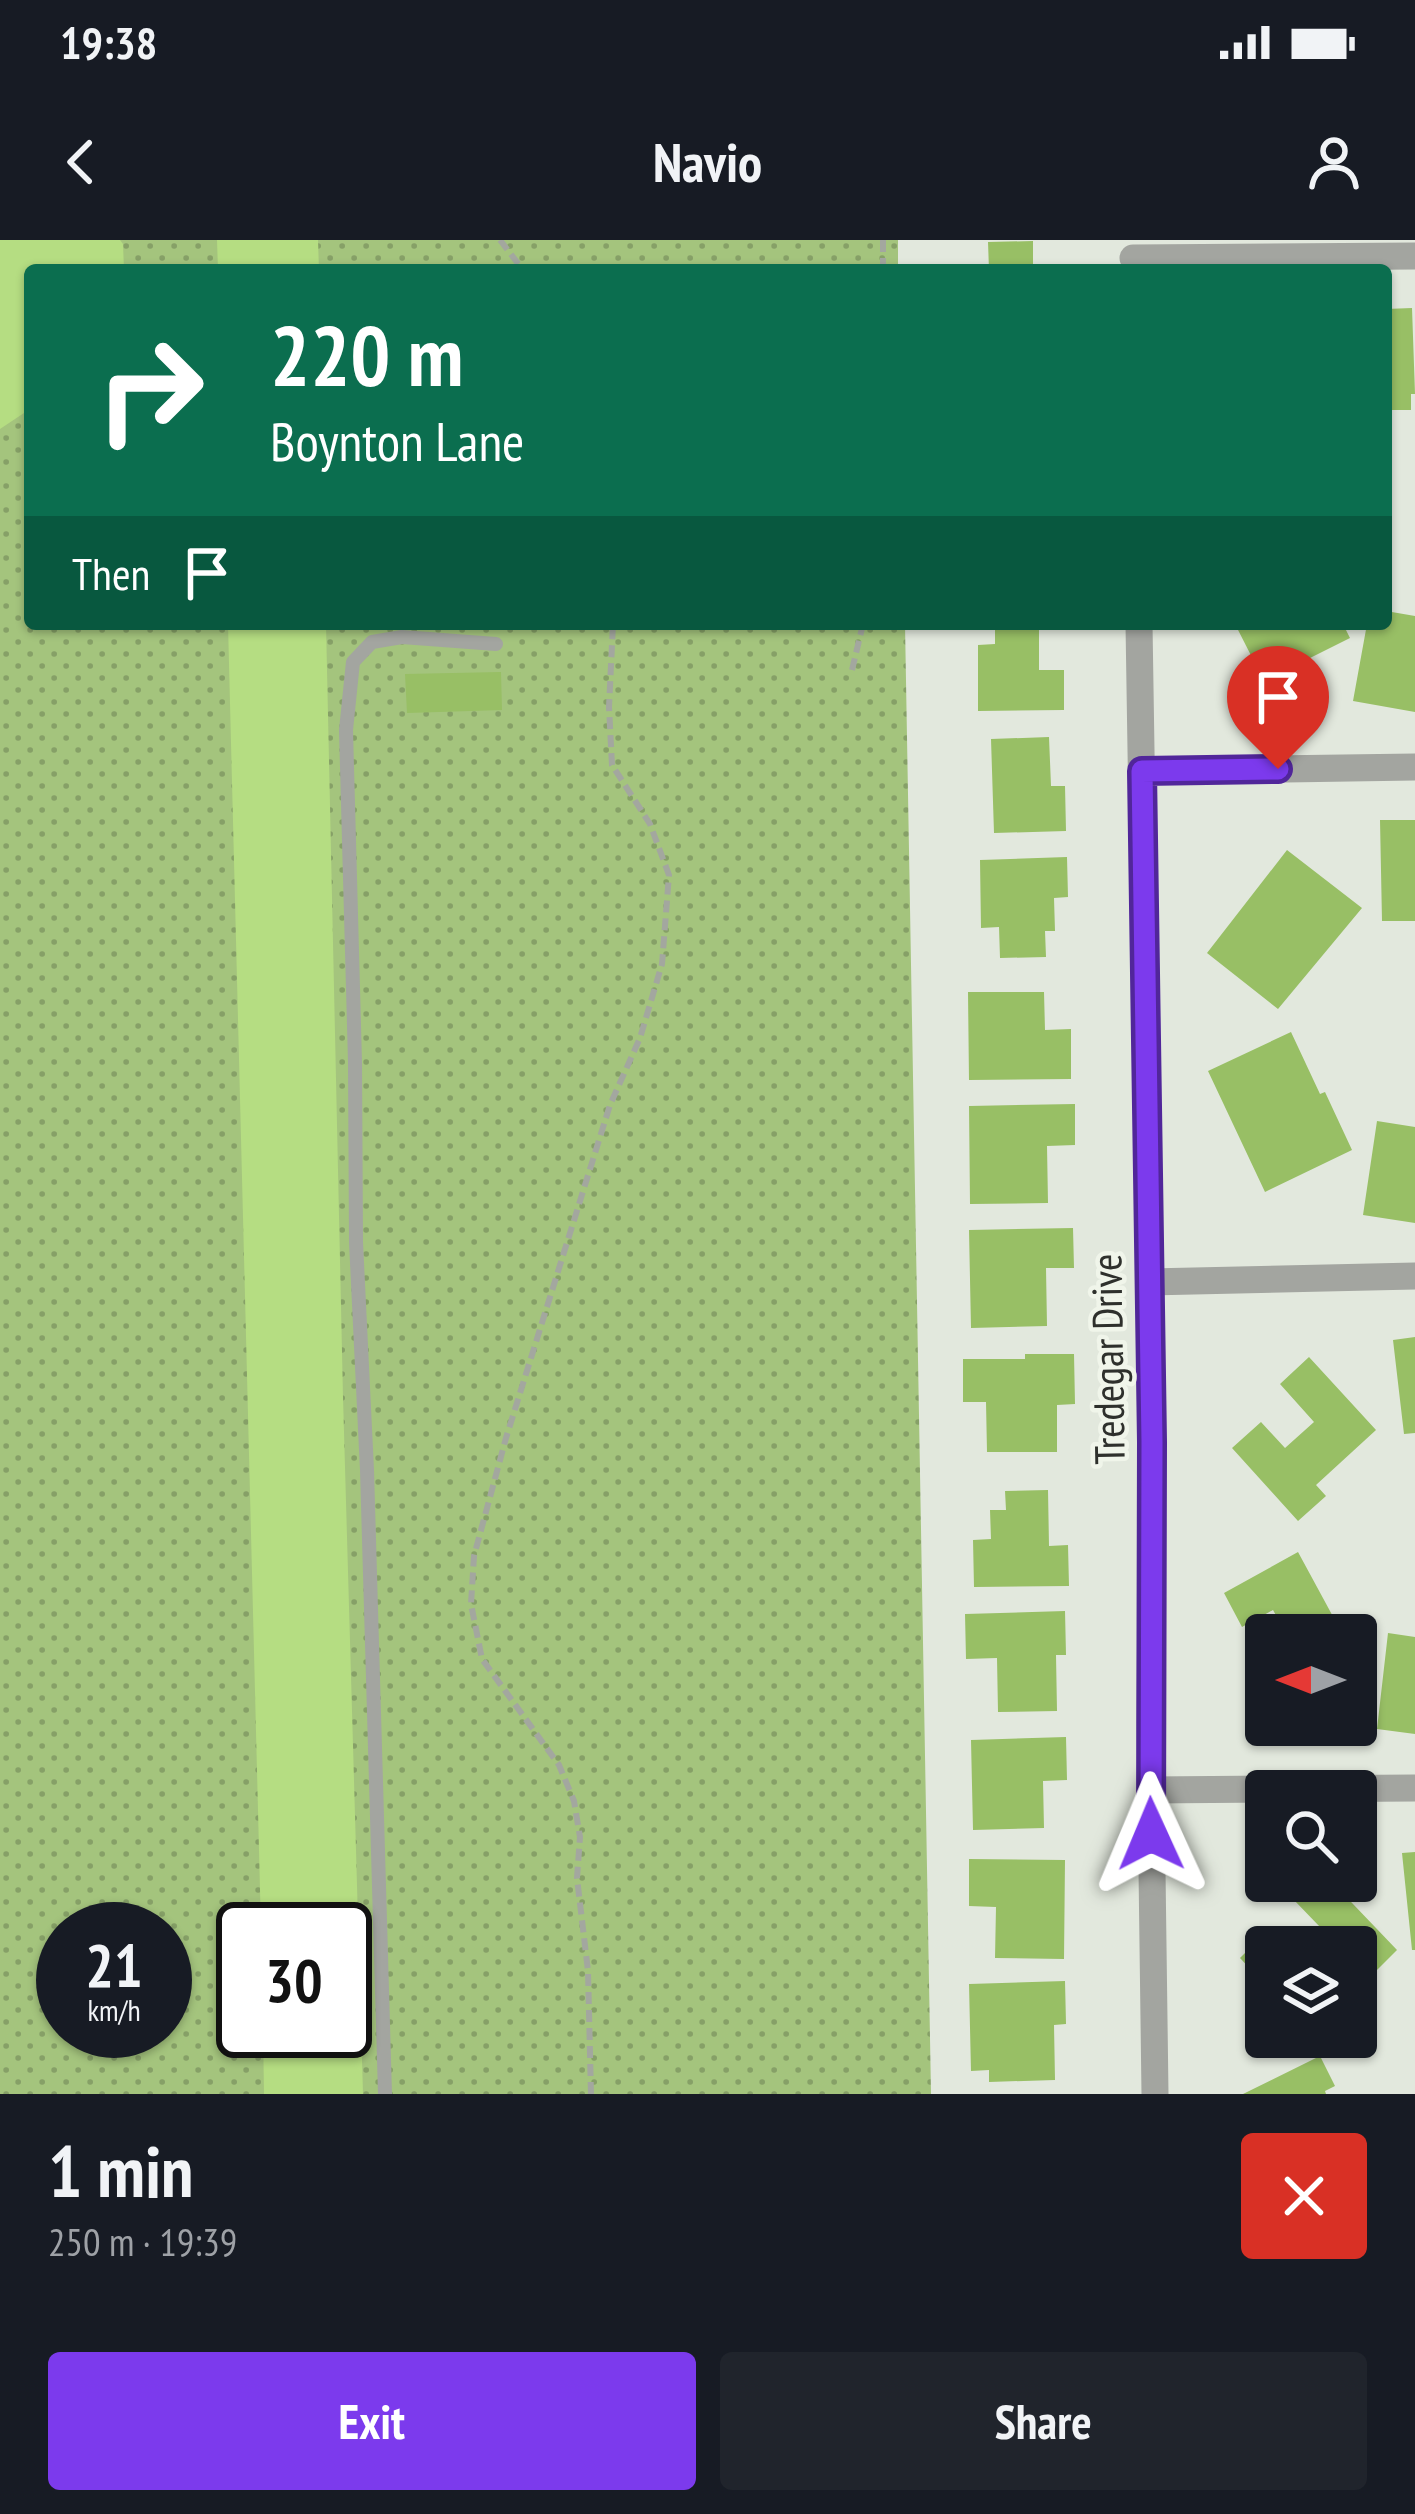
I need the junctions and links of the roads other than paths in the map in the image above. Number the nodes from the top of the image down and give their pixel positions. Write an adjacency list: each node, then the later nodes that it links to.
1 (1133, 256): 2 (street)
2 (1415, 256)
3 (1139, 630): 6 (street, Tredegar Drive)
4 (496, 644): 11 (lane)
5 (1415, 766): 6 (street)
6 (1142, 771): 8 (street, Tredegar Drive)
7 (1415, 1276): 8 (street)
8 (1149, 1282): 10 (street, Tredegar Drive)
9 (1415, 1788): 10 (street)
10 (1151, 1790): 12 (street, Tredegar Drive)
11 (385, 2094)
12 (1155, 2094)

